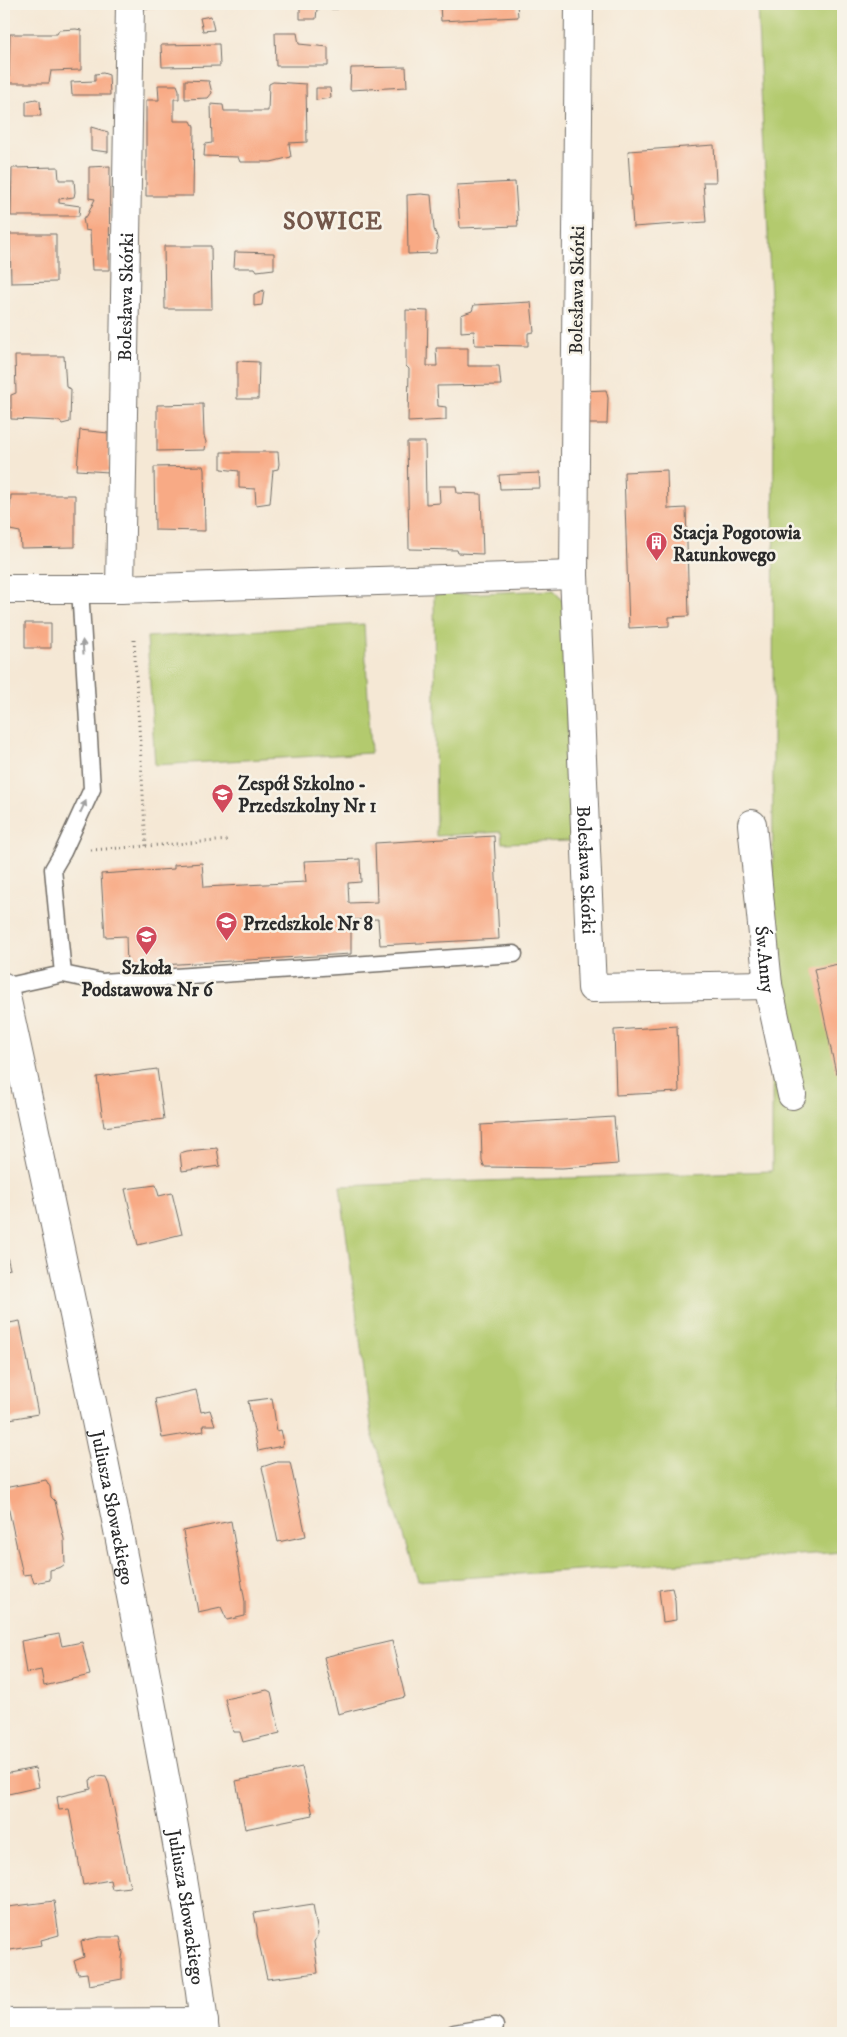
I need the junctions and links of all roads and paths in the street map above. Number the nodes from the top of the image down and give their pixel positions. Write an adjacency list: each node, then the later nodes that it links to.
1 (130, 4): 6 (street, Bolesława Skórki)
2 (579, 4): 3 (street, Bolesława Skórki)
3 (574, 575): 6 (street); 14 (street, Bolesława Skórki)
4 (80, 588): 5 (street); 6 (street); 11 (lane, one-way to 4)
5 (4, 589)
6 (120, 589)
7 (134, 640): 10 (path)
8 (752, 824): 14 (street, Św.Anny)
9 (230, 840): 10 (path)
10 (146, 846): 11 (path)
11 (63, 852): 13 (lane)
12 (514, 954): 13 (lane)
13 (62, 974): 15 (lane)
14 (768, 985): 16 (street, Św.Anny)
15 (4, 987): 19 (street, Juliusza Słowackiego)
16 (792, 1095)
17 (4, 2023): 19 (street)
18 (495, 2026): 20 (lane)
19 (204, 2028)
20 (454, 2033)

